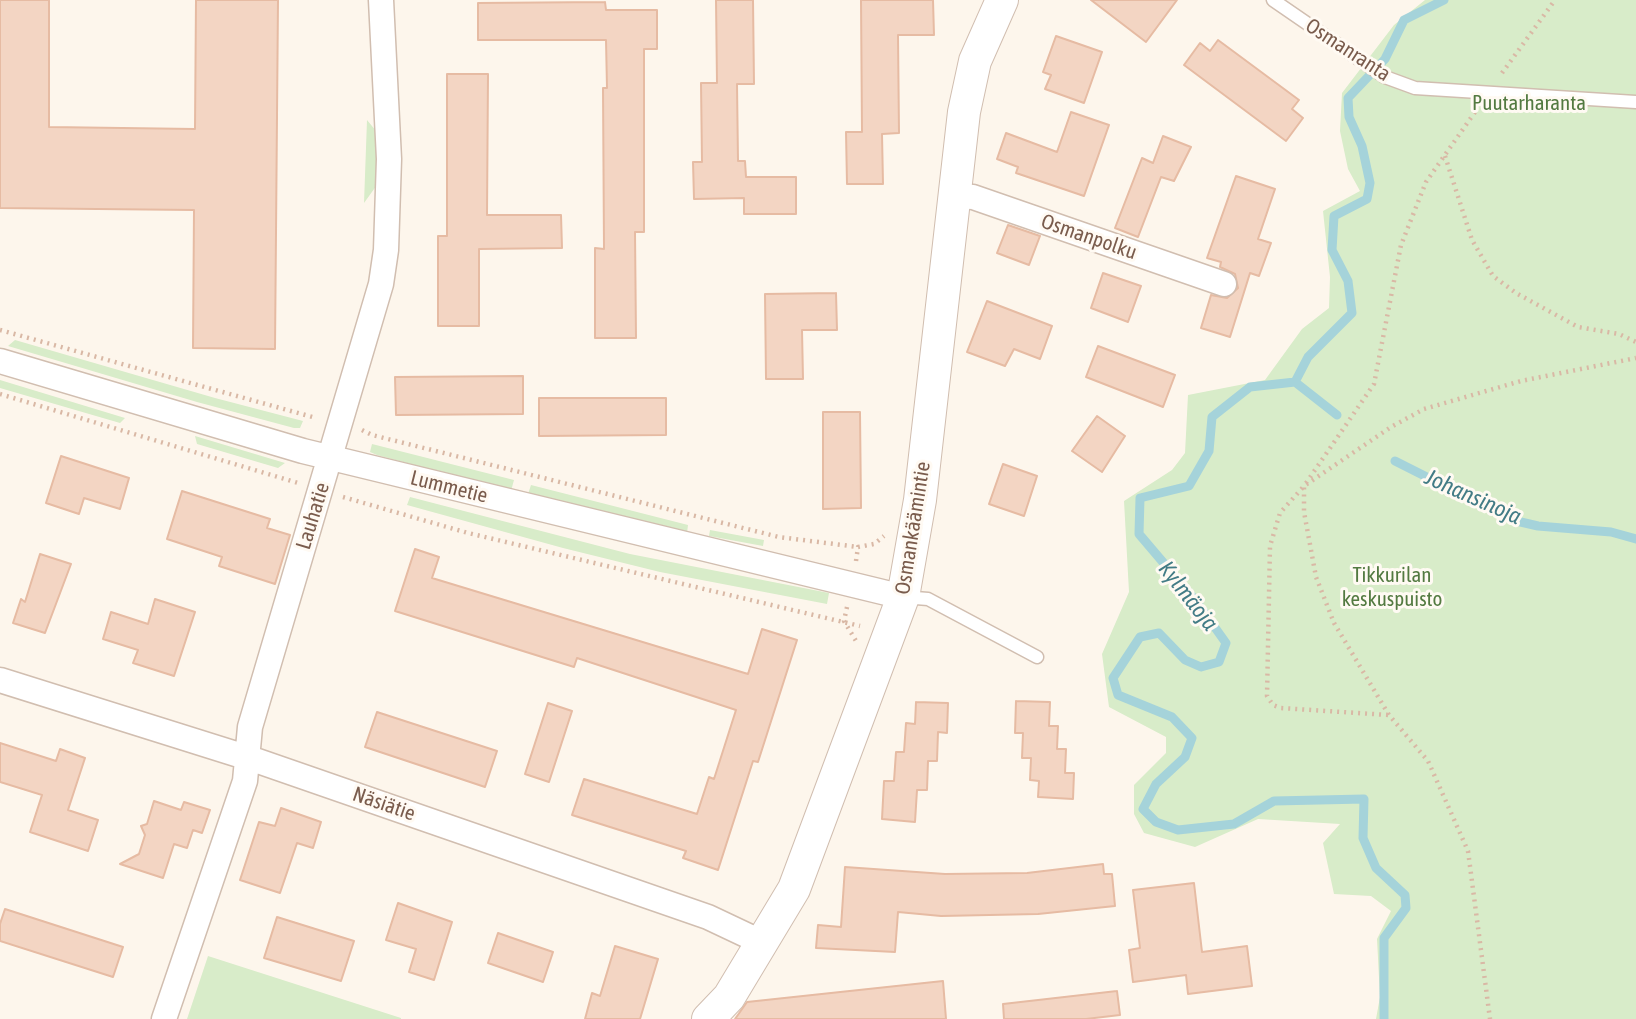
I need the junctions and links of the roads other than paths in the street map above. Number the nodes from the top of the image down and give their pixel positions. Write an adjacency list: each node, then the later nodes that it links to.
1 (381, 0): 8 (street, Lauhatie)
2 (1002, 0): 5 (street, Osmankäämintie)
3 (1273, 0): 4 (lane, Osmanranta)
4 (1636, 102)
5 (953, 195): 6 (street, Osmanpolku); 9 (street, Osmankäämintie)
6 (1224, 285)
7 (0, 361): 8 (street, Lummetie)
8 (330, 458): 9 (street, Lummetie); 12 (street, Lauhatie)
9 (903, 597): 10 (lane); 13 (street, Osmankäämintie)
10 (1037, 657)
11 (0, 680): 12 (street, Näsiätie)
12 (244, 757): 13 (street, Näsiätie); 14 (street, Lauhatie)
13 (763, 943): 15 (street, Osmankäämintie)
14 (164, 1019)
15 (708, 1019)

